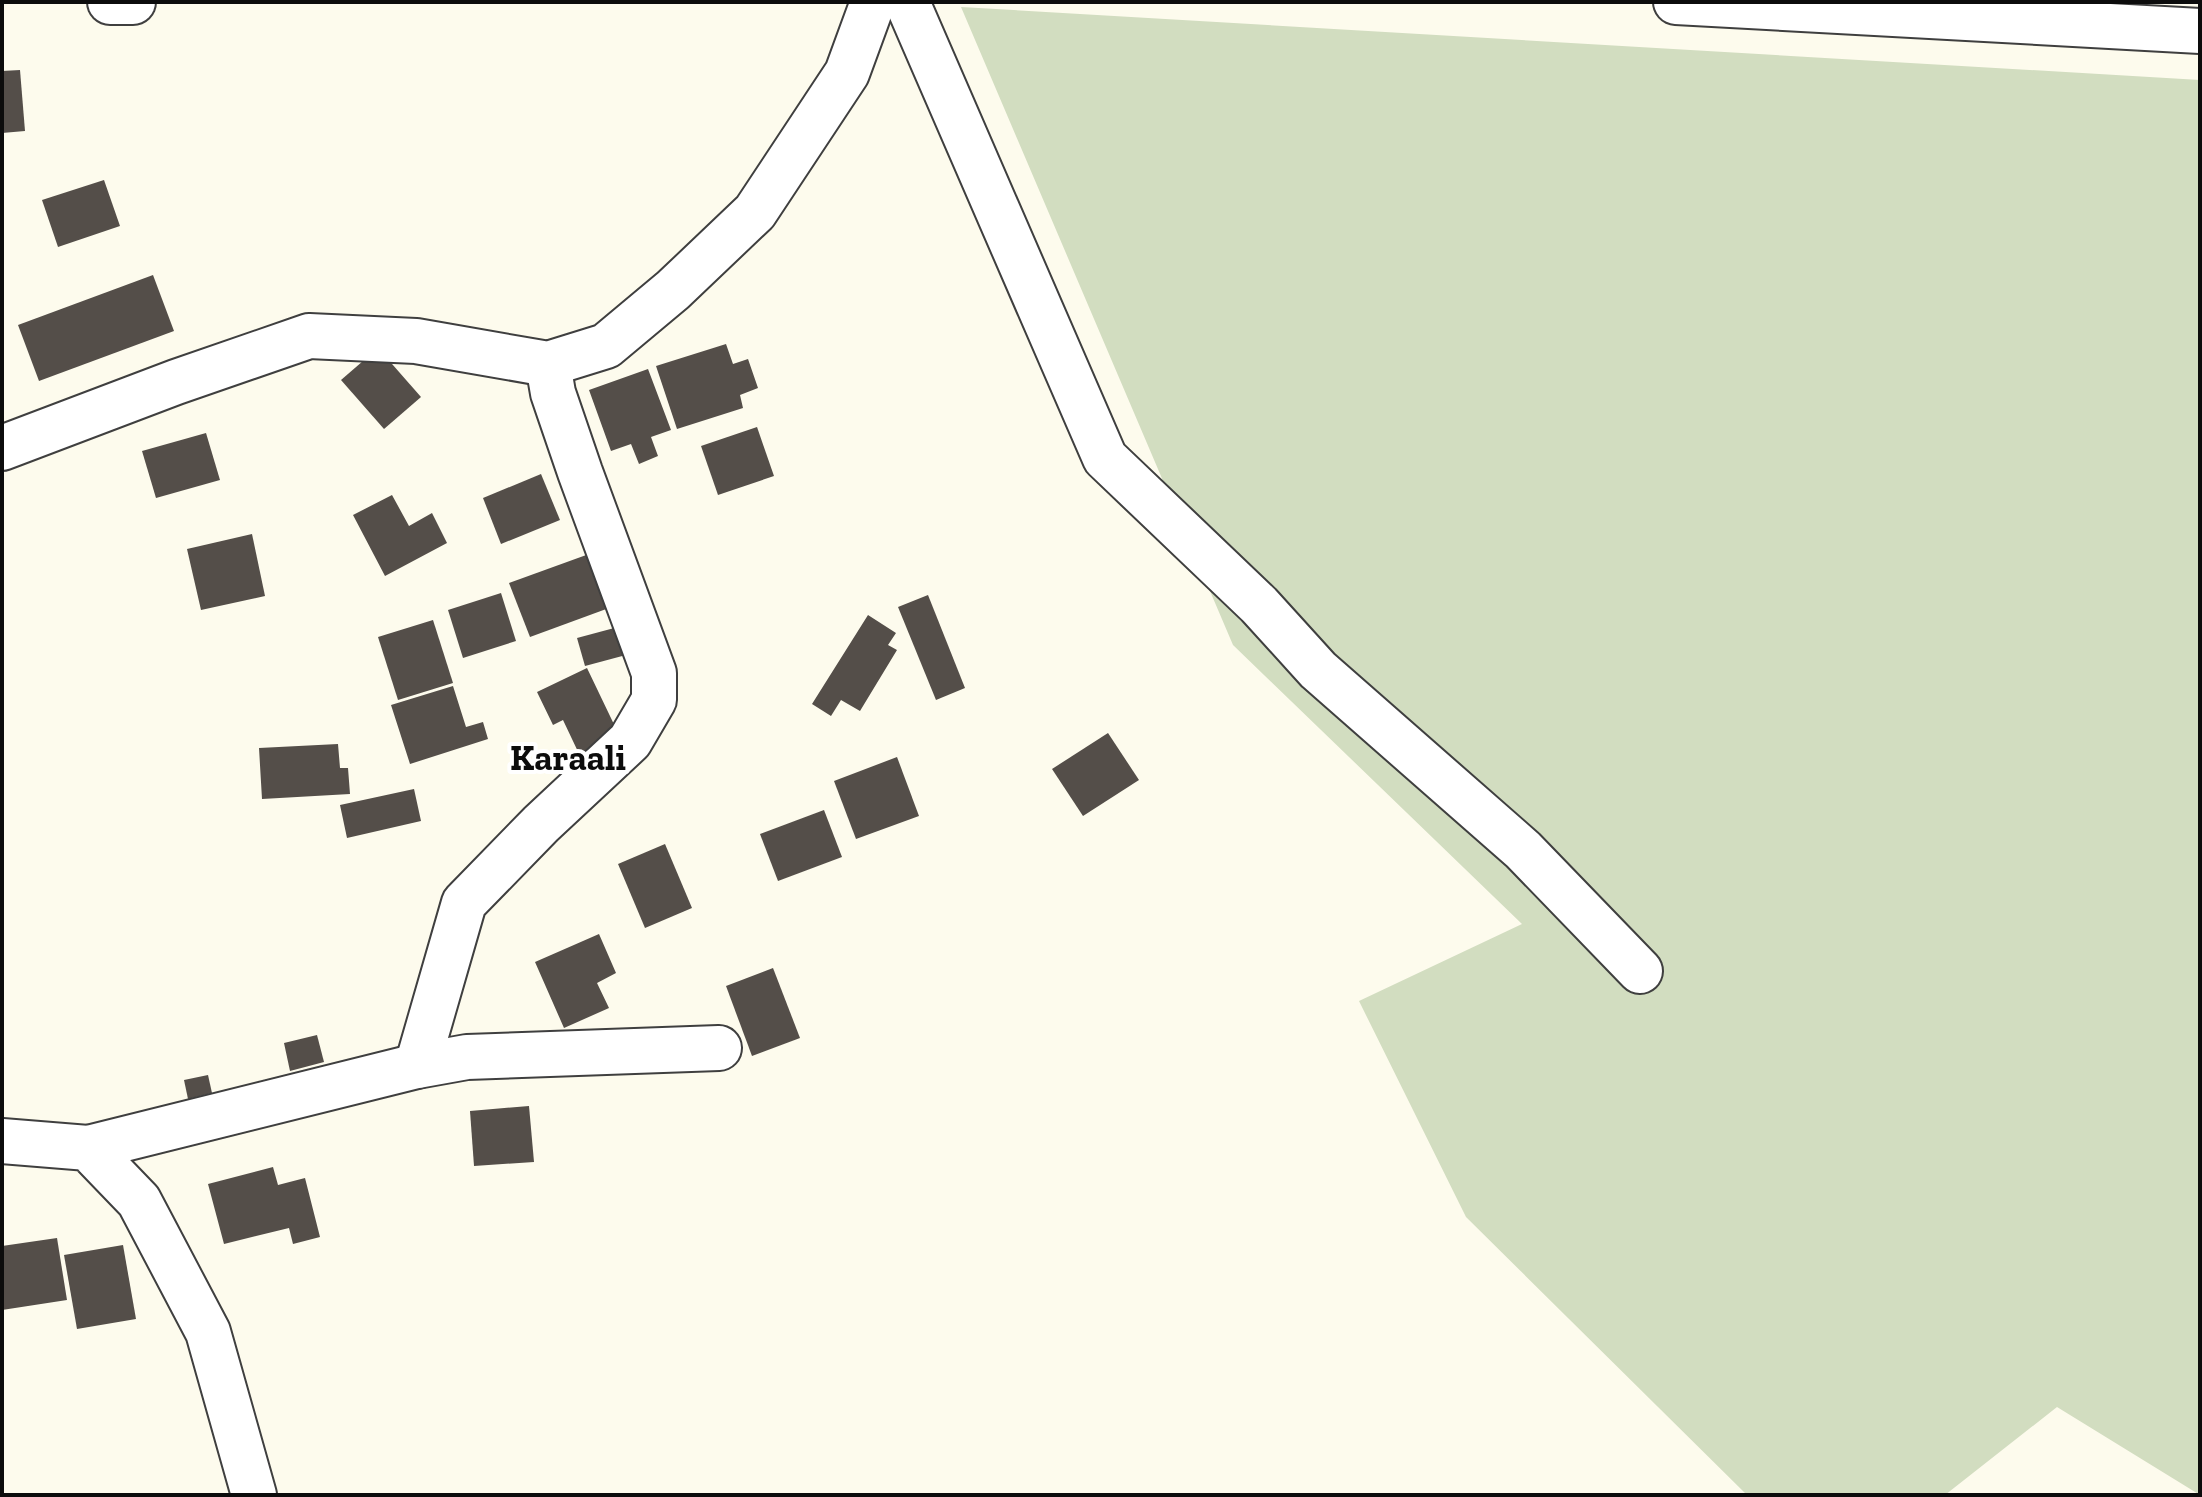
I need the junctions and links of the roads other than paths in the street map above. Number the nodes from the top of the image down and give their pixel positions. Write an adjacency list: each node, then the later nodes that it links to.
1 (110, 2): 2 (street)
2 (133, 2)
3 (873, 2): 7 (street)
4 (907, 2): 9 (street)
5 (1676, 2): 6 (street)
6 (2200, 31)
7 (548, 364): 8 (street); 11 (street)
8 (2, 448)
9 (1640, 971)
10 (719, 1048): 11 (street)
11 (417, 1066): 13 (street)
12 (2, 1141): 13 (street)
13 (88, 1148): 14 (street)
14 (254, 1495)

